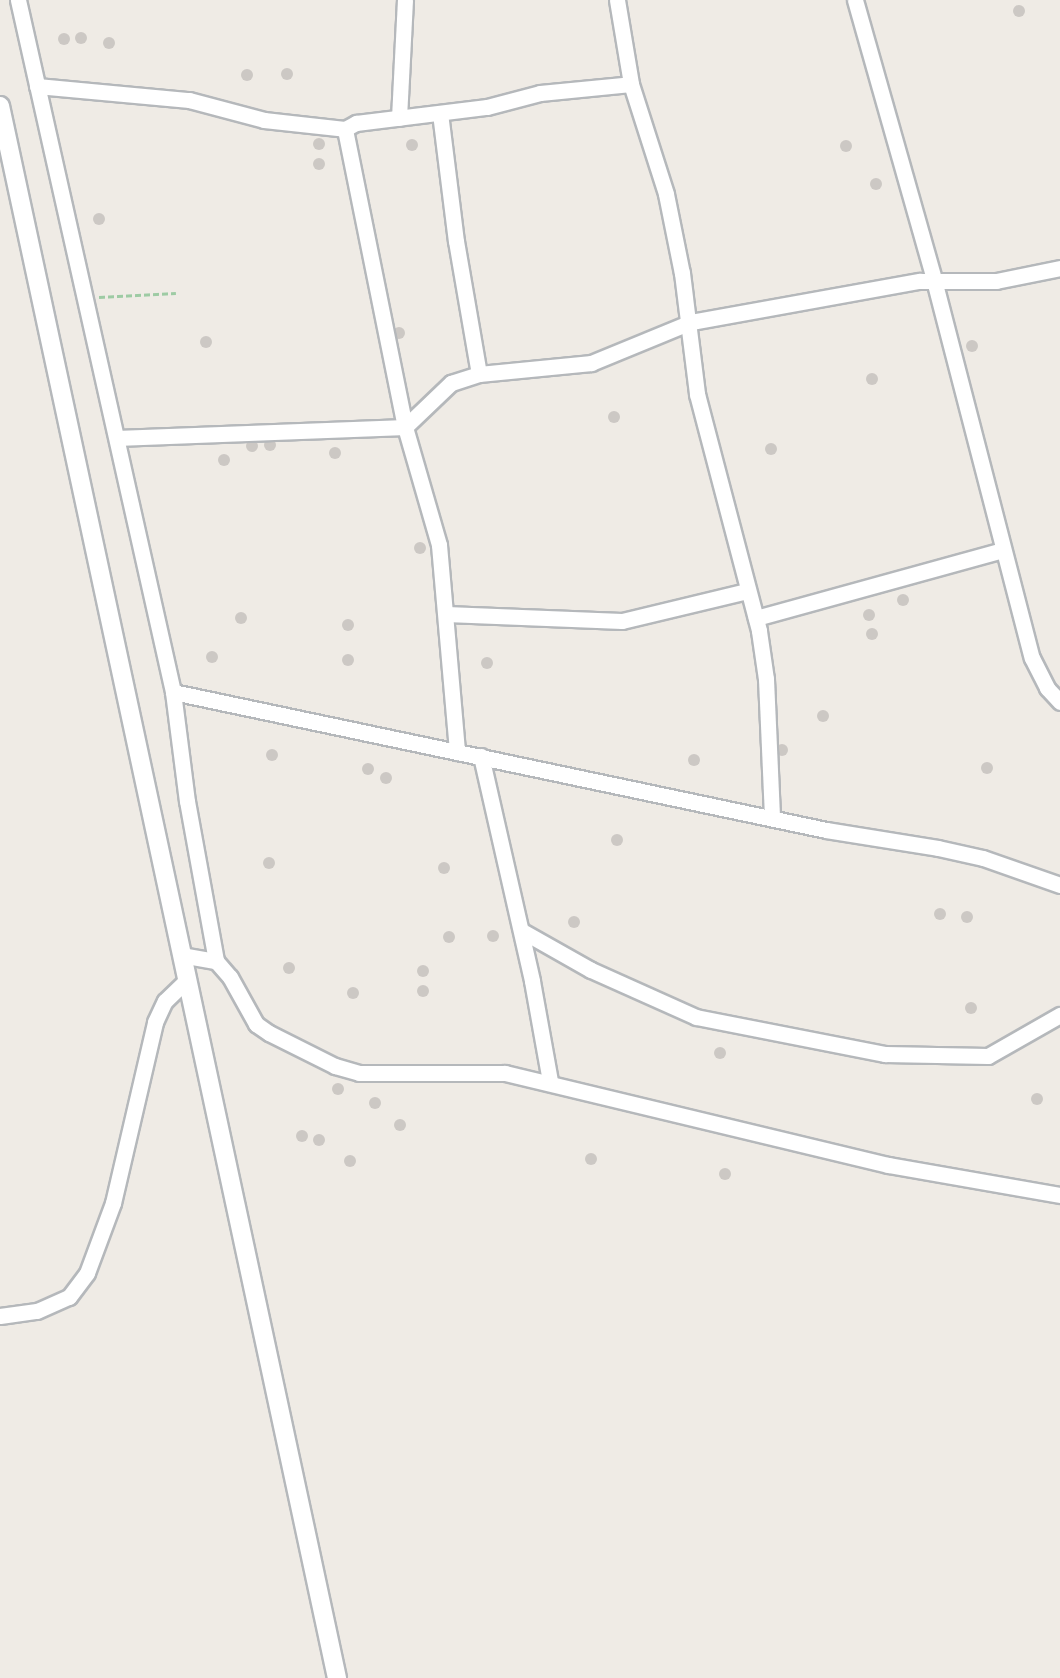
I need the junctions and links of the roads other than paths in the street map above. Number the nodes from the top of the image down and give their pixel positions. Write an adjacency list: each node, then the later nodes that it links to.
1 (18, 0): 6 (street)
2 (405, 0): 9 (street)
3 (617, 0): 5 (street)
4 (855, 0): 12 (street)
5 (631, 84): 8 (street); 13 (street)
6 (37, 86): 10 (street); 16 (street)
7 (0, 106): 28 (street)
8 (440, 113): 9 (street); 14 (street)
9 (399, 118): 10 (street)
10 (345, 129): 15 (street)
11 (1060, 268): 12 (street)
12 (934, 280): 13 (street); 17 (street)
13 (691, 322): 14 (street); 18 (street)
14 (479, 374): 15 (street)
15 (405, 427): 16 (street); 19 (street)
16 (117, 438): 21 (street)
17 (1003, 550): 20 (street); 22 (street)
18 (747, 591): 19 (street); 20 (street)
19 (446, 614): 23 (street)
20 (756, 618): 25 (street)
21 (173, 692): 23 (street); 29 (street)
22 (1060, 702)
23 (457, 752): 24 (street)
24 (481, 756): 25 (street); 27 (street)
25 (772, 818): 26 (street)
26 (1060, 885)
27 (522, 931): 31 (street); 32 (street)
28 (181, 955): 29 (street); 30 (street)
29 (216, 961): 32 (street)
30 (187, 980): 34 (street); 35 (street)
31 (1060, 1015)
32 (550, 1081): 33 (street)
33 (1060, 1194)
34 (0, 1316)
35 (337, 1678)

